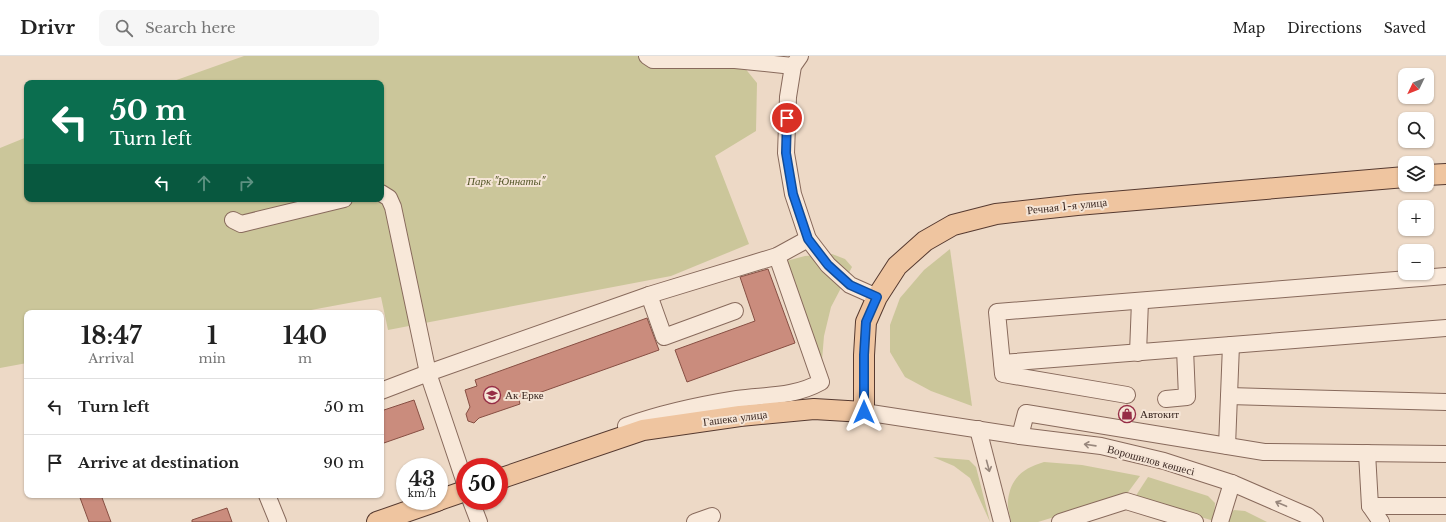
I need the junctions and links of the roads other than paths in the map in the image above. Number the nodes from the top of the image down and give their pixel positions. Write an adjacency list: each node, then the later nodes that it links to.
1 (647, 56): 2 (street)
2 (734, 58): 3 (street)
3 (796, 61): 10 (street)
4 (1446, 174): 5 (main road)
5 (1434, 175)
6 (1398, 178): 14 (main road, Речная 1-я улица)
7 (384, 195): 22 (street)
8 (332, 202): 9 (street)
9 (233, 220)
10 (808, 239): 11 (street); 14 (street)
11 (777, 256): 13 (street); 35 (street)
12 (1446, 276): 15 (street)
13 (649, 295): 16 (street); 22 (street)
14 (877, 297): 28 (main road, Речная 1-я улица)
15 (1140, 300): 20 (street); 21 (street)
16 (735, 311)
17 (1446, 328): 18 (street)
18 (1230, 345): 19 (street); 25 (street)
19 (1185, 349): 20 (street); 26 (street)
20 (1138, 353): 21 (street)
21 (1002, 363): 24 (street)
22 (428, 372): 23 (street); 34 (street)
23 (384, 390)
24 (1127, 395)
25 (1229, 396): 27 (street); 31 (street)
26 (1166, 399)
27 (1446, 402)
28 (864, 412): 29 (street, Гашека улица); 36 (main road, Гашека улица)
29 (978, 429): 30 (street, Ворошилов көшесі); 48 (street, one-way to 48)
30 (1020, 436): 31 (street); 37 (street, Ворошилов көшесі, one-way to 30)
31 (1227, 446): 32 (street)
32 (1367, 453): 33 (street); 39 (street)
33 (1446, 454)
34 (457, 458)
35 (508, 468)
36 (508, 476)
37 (1232, 483): 51 (street); 52 (street, Ворошилов көшесі, one-way to 37)
38 (268, 498): 44 (street)
39 (1370, 506): 40 (street); 53 (street)
40 (1446, 506)
41 (412, 510): 45 (main road)
42 (475, 510): 46 (street)
43 (712, 516): 47 (street)
44 (278, 522)
45 (377, 522)
46 (480, 522)
47 (695, 522)
48 (1002, 522)
49 (1060, 522): 50 (street)
50 (1195, 522)
51 (1220, 522)
52 (1315, 522)
53 (1382, 522)

